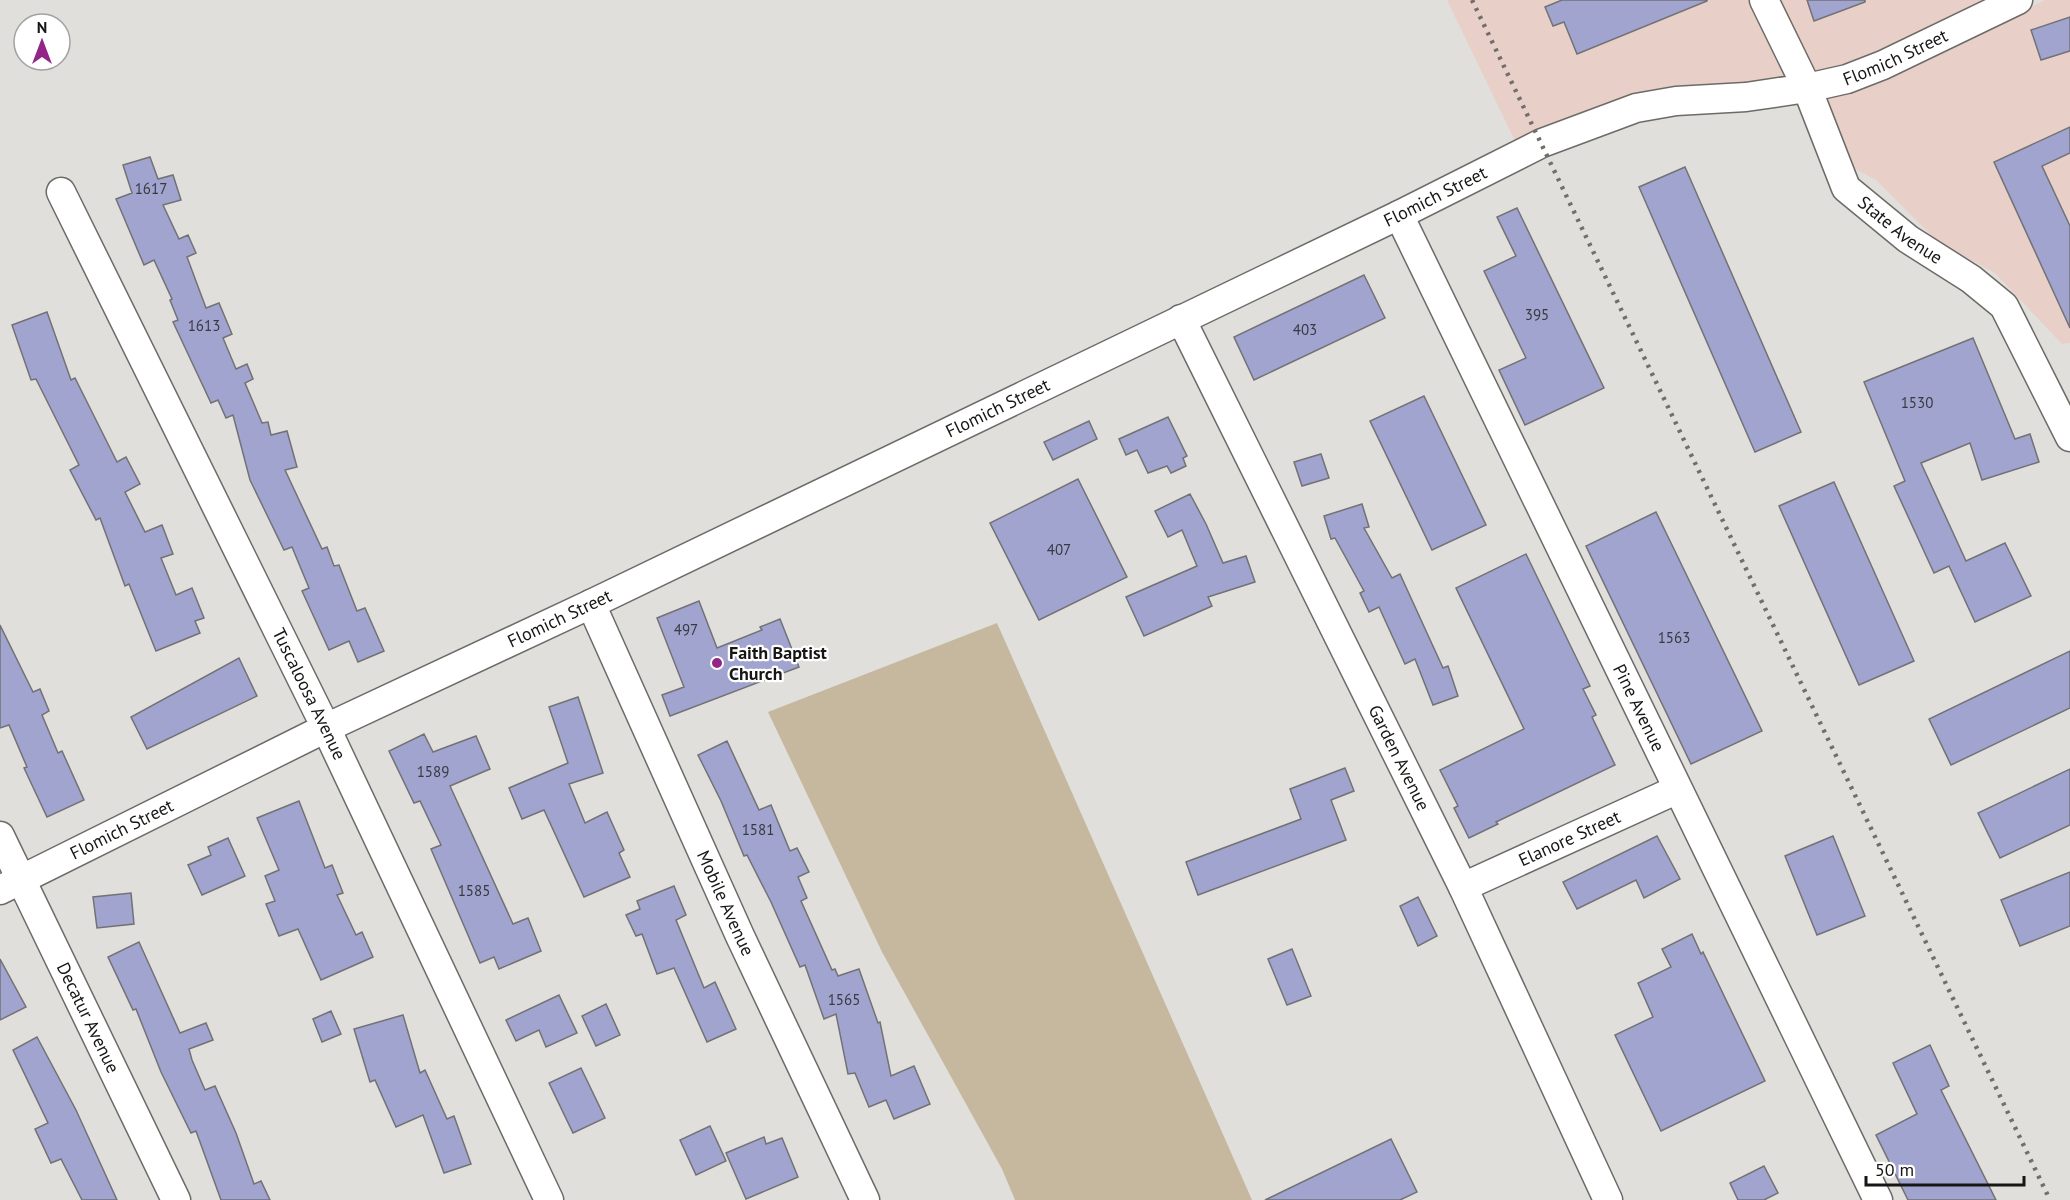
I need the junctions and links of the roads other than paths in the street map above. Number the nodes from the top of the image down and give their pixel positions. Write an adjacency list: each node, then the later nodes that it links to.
1 (1764, 0): 3 (street, State Avenue)
2 (2018, 0): 3 (street, Flomich Street)
3 (1807, 88): 5 (street, Flomich Street); 7 (street, State Avenue)
4 (61, 192): 9 (street, Tuscaloosa Avenue)
5 (1399, 215): 6 (street, Flomich Street); 10 (street, Pine Avenue)
6 (1181, 319): 8 (street, Flomich Street); 13 (street, Garden Avenue)
7 (2070, 437)
8 (591, 604): 9 (street, Flomich Street); 16 (street, Mobile Avenue)
9 (326, 728): 12 (street, Flomich Street); 15 (street, Tuscaloosa Avenue)
10 (1676, 790): 13 (street, Elanore Street); 18 (street, Pine Avenue)
11 (0, 836): 12 (street, Decatur Avenue)
12 (10, 885): 14 (street, Decatur Avenue)
13 (1463, 887): 17 (street, Garden Avenue)
14 (176, 1200)
15 (549, 1200)
16 (865, 1200)
17 (1608, 1200)
18 (1878, 1200)

